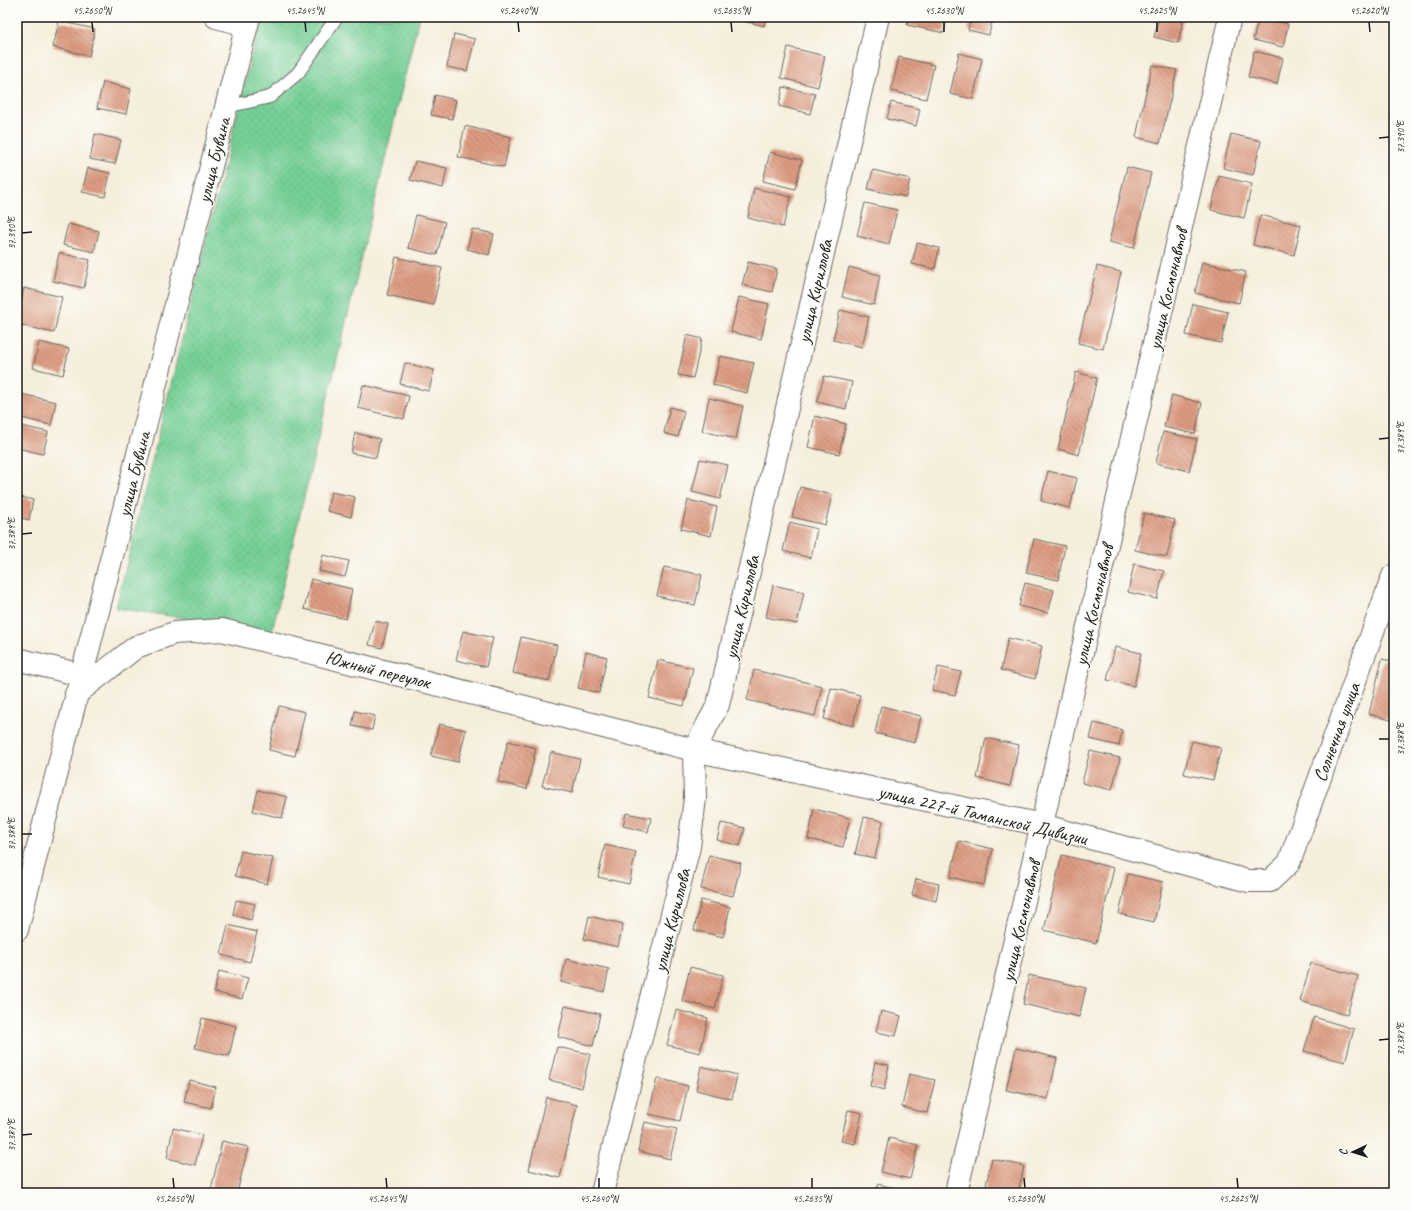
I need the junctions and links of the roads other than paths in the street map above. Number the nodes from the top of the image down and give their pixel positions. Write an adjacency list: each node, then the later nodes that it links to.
1 (216, 17): 5 (street)
2 (337, 17): 6 (lane)
3 (878, 17): 10 (street, улица Кириллова)
4 (1230, 17): 11 (street, улица Космонавтов)
5 (248, 21): 6 (street, улица Бувина)
6 (226, 107): 9 (street, улица Бувина)
7 (1393, 576): 12 (street, Солнечная улица)
8 (17, 658): 9 (street)
9 (79, 685): 10 (street, Южный переулок); 13 (street, улица Бувина)
10 (694, 750): 11 (street, улица 227-й Таманской Дивизии); 14 (street, улица Кириллова)
11 (1042, 825): 12 (street, улица 227-й Таманской Дивизии); 15 (street, улица Космонавтов)
12 (1270, 881)
13 (17, 930)
14 (602, 1193)
15 (956, 1193)

